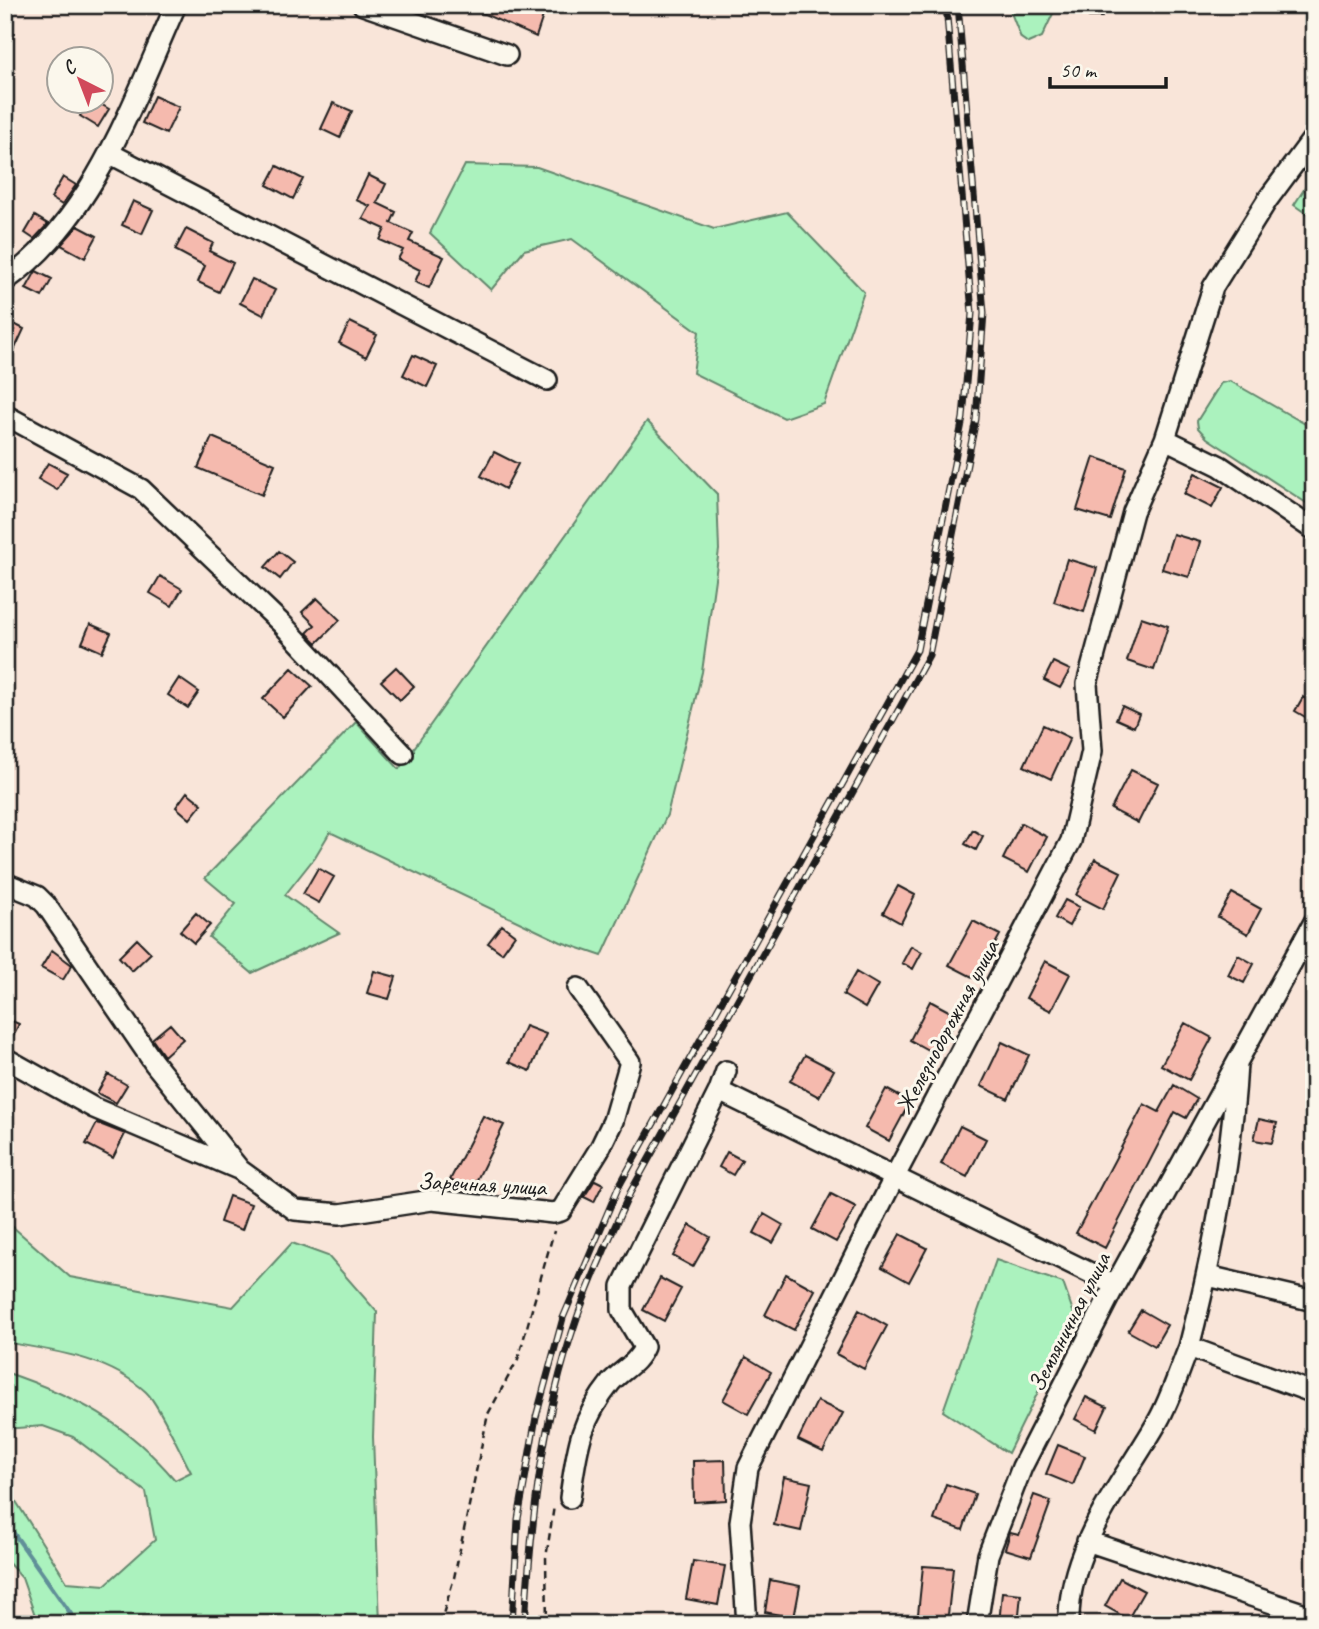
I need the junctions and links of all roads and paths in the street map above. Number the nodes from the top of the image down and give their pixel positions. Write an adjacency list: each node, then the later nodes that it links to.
1 (176, 5): 5 (street)
2 (363, 5): 3 (street)
3 (507, 55)
4 (1314, 137): 9 (street, Железнодорожная улица)
5 (109, 153): 6 (street); 7 (street)
6 (5, 281)
7 (547, 380)
8 (5, 415): 11 (street)
9 (1165, 439): 10 (street); 21 (street, Железнодорожная улица)
10 (1314, 530)
11 (403, 754)
12 (5, 883): 20 (street, Заречная улица)
13 (1314, 922): 14 (street, Земляничная улица)
14 (1308, 946): 16 (street, Земляничная улица)
15 (578, 988): 22 (street, Заречная улица)
16 (1238, 1056): 23 (street); 24 (street, Земляничная улица)
17 (5, 1058): 20 (street)
18 (726, 1071): 19 (street)
19 (719, 1091): 21 (street); 28 (street)
20 (240, 1170): 22 (street, Заречная улица)
21 (894, 1178): 24 (street); 33 (street, Железнодорожная улица)
22 (561, 1211): 31 (path)
23 (1208, 1276): 25 (street); 26 (street)
24 (1115, 1285): 34 (street, Земляничная улица)
25 (1314, 1301)
26 (1189, 1347): 27 (street); 29 (street)
27 (1314, 1393)
28 (562, 1499): 32 (path)
29 (1087, 1541): 30 (street); 35 (street)
30 (1314, 1617)
31 (440, 1624)
32 (547, 1624)
33 (747, 1624)
34 (977, 1624)
35 (1069, 1624)

